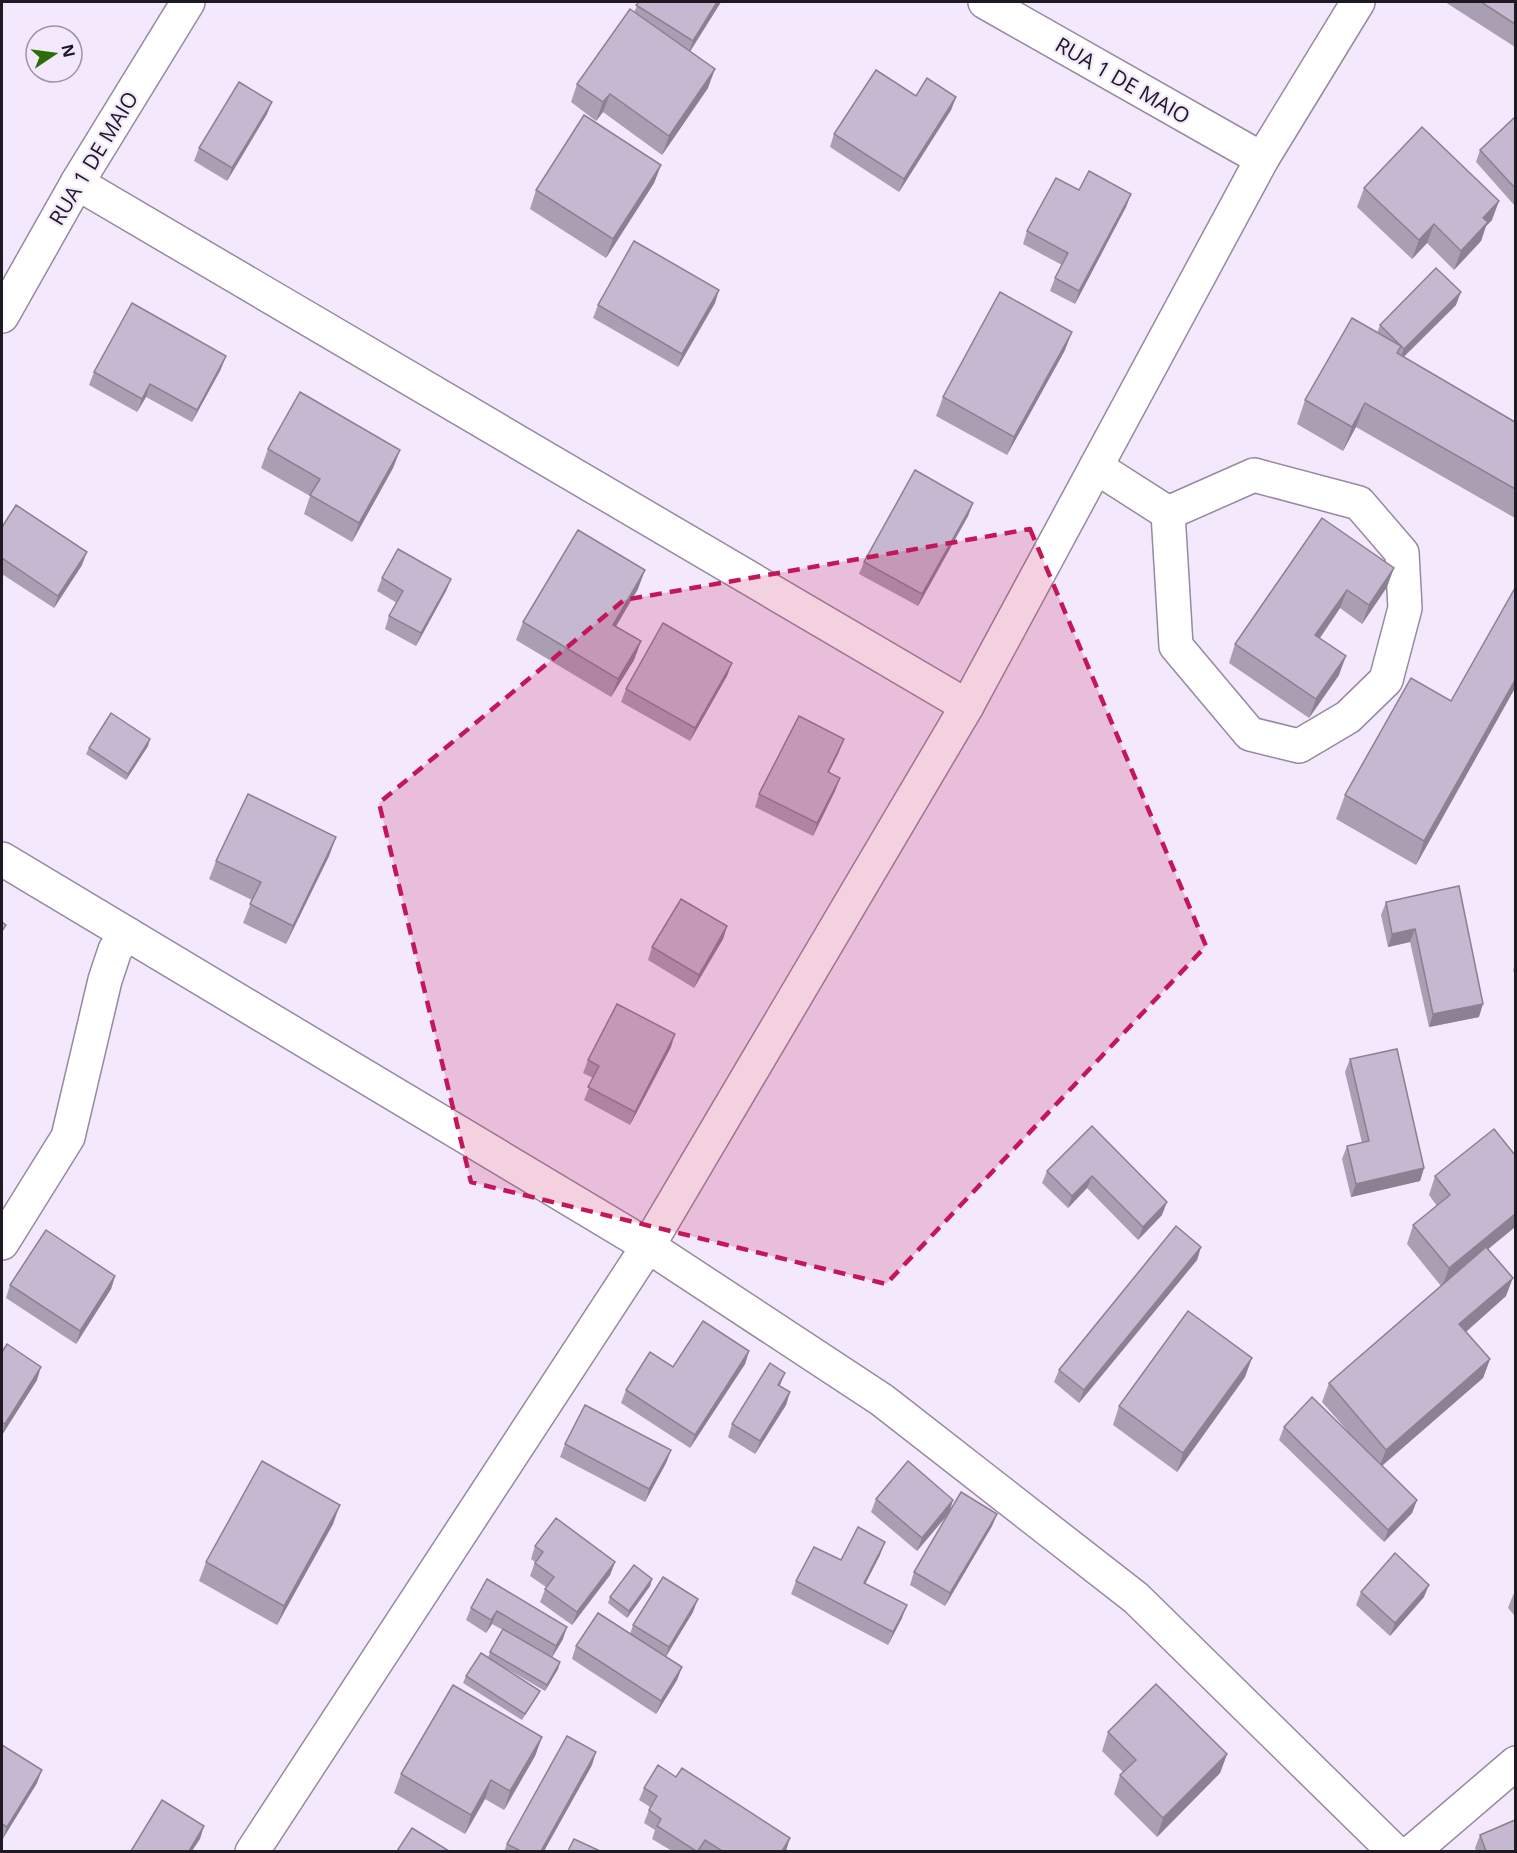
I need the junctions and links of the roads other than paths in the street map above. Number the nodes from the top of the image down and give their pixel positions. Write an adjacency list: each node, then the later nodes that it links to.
1 (188, 2): 5 (street, RUA 1 DE MAIO)
2 (985, 2): 4 (street, RUA 1 DE MAIO)
3 (1358, 2): 4 (street)
4 (1262, 159): 7 (street)
5 (77, 183): 6 (street, RUA 1 DE MAIO); 9 (street)
6 (2, 316)
7 (1096, 467): 8 (street); 9 (street)
8 (1168, 513): 8 (street)
9 (967, 706): 13 (street)
10 (2, 859): 11 (street)
11 (127, 934): 12 (street); 13 (street)
12 (2, 1243)
13 (648, 1246): 15 (street); 16 (street)
14 (1515, 1762): 17 (street)
15 (252, 1851)
16 (1395, 1851)
17 (1412, 1851)

